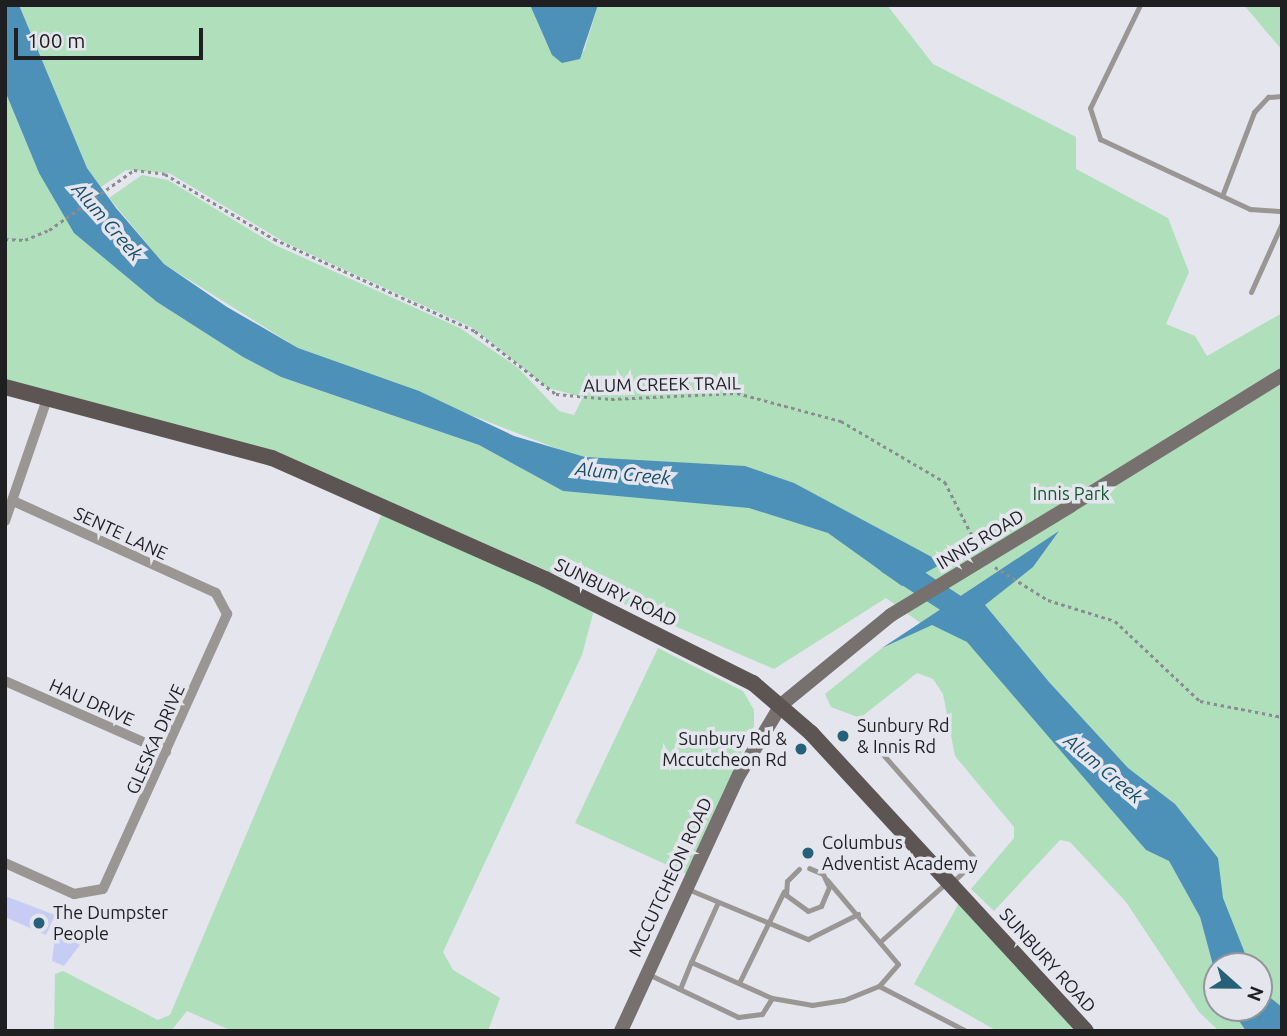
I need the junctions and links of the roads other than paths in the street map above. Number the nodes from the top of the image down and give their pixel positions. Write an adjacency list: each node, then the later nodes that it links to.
1 (1140, 5): 3 (lane)
2 (1282, 96): 3 (lane)
3 (1222, 196): 4 (lane)
4 (1282, 211)
5 (1282, 223): 6 (lane)
6 (1251, 292)
7 (1282, 375): 14 (main road, INNIS ROAD, bridge)
8 (5, 387): 9 (main road, SUNBURY ROAD)
9 (47, 399): 10 (street); 14 (main road, SUNBURY ROAD)
10 (13, 501): 11 (street); 12 (street, SENTE LANE)
11 (5, 521)
12 (216, 593): 16 (street, GLESKA DRIVE)
13 (5, 681): 16 (street, HAU DRIVE)
14 (781, 705): 21 (main road, SUNBURY ROAD); 22 (main road, MCCUTCHEON ROAD)
15 (879, 750): 21 (lane)
16 (166, 752): 17 (street, GLESKA DRIVE)
17 (5, 863)
18 (809, 868): 20 (lane)
19 (799, 869): 23 (lane)
20 (827, 880): 23 (lane); 25 (lane)
21 (951, 881): 27 (lane); 36 (main road, SUNBURY ROAD)
22 (685, 888): 24 (lane); 29 (main road, MCCUTCHEON ROAD)
23 (785, 888): 26 (lane)
24 (718, 902): 26 (lane); 28 (lane)
25 (858, 914): 26 (lane); 27 (lane)
26 (768, 926): 30 (lane)
27 (882, 940): 31 (lane)
28 (691, 962): 30 (lane); 32 (lane)
29 (647, 974): 32 (lane); 34 (main road, MCCUTCHEON ROAD)
30 (739, 983): 33 (lane)
31 (879, 986): 33 (lane); 35 (lane)
32 (680, 989): 33 (lane)
33 (772, 998)
34 (621, 1031)
35 (966, 1031)
36 (1086, 1031)

